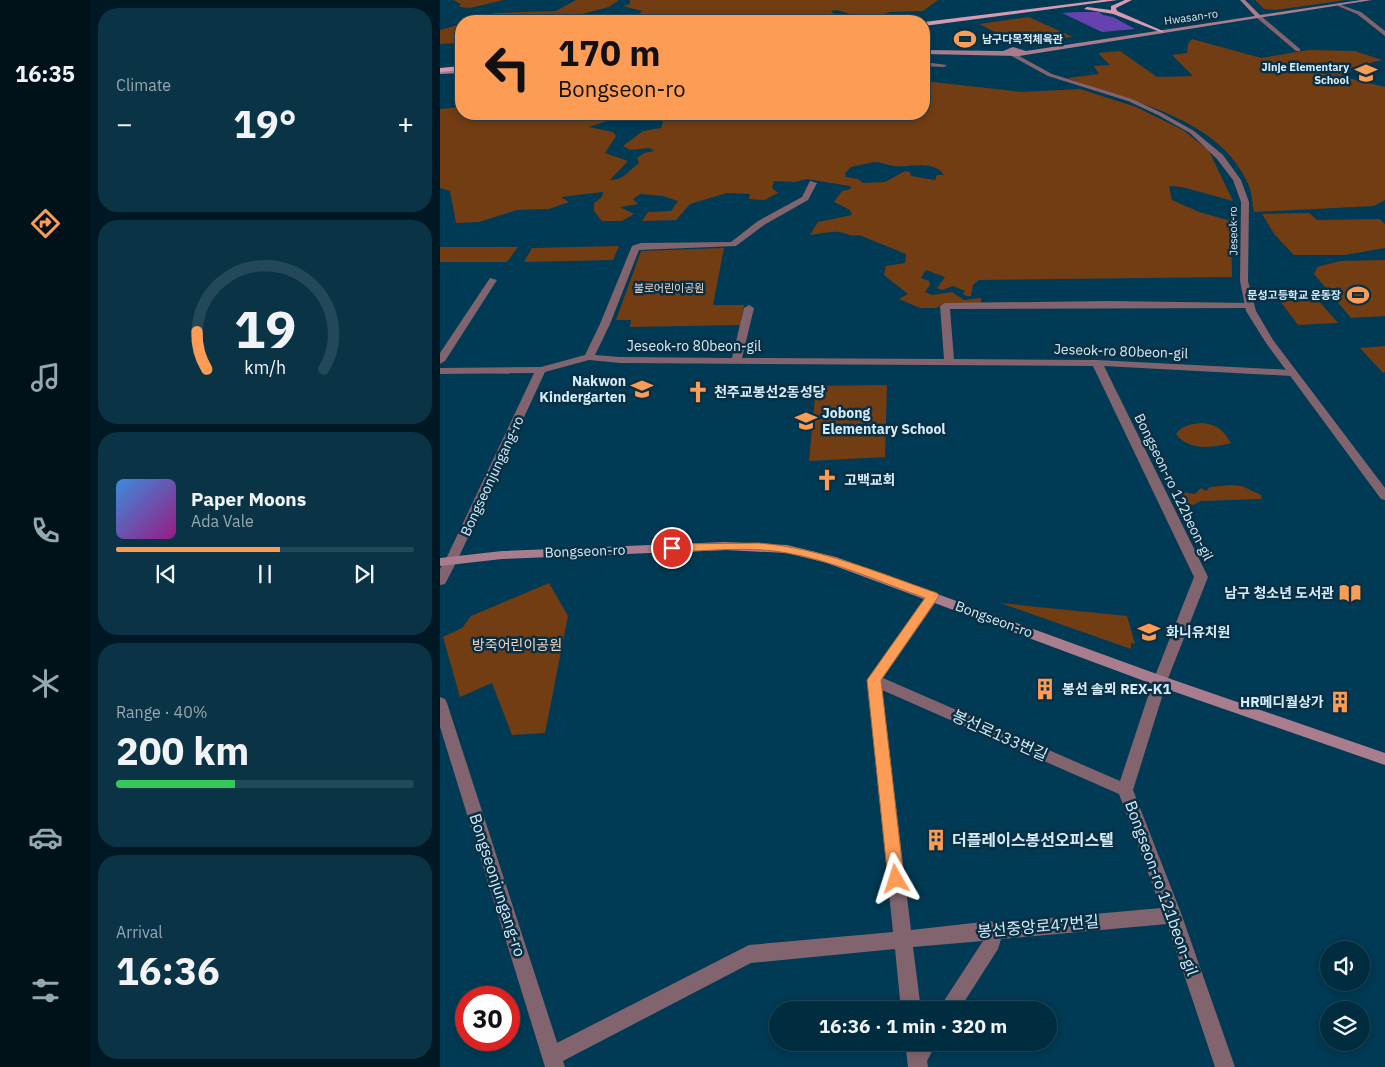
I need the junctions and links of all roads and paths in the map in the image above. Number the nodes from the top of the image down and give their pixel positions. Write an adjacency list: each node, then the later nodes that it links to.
1 (1081, 0): 8 (highway)
2 (1092, 0): 8 (highway)
3 (1115, 0): 10 (highway)
4 (1129, 0): 9 (highway)
5 (1242, 0): 11 (main road)
6 (1370, 0): 7 (main road, Hwasan-ro)
7 (1340, 5): 11 (main road, Hwasan-ro); 15 (street)
8 (1045, 6): 12 (highway)
9 (1113, 12): 10 (highway); 14 (highway)
10 (1019, 13): 13 (highway)
11 (1259, 17): 14 (main road, Hwasan-ro); 16 (street)
12 (930, 22)
13 (930, 22)
14 (1161, 32): 18 (main road, Hwasan-ro)
15 (1385, 34)
16 (1298, 50)
17 (930, 52): 18 (main road, Hwasan-ro)
18 (1016, 53): 25 (street, Jeseok-ro)
19 (930, 64): 20 (street)
20 (944, 65)
21 (455, 67): 22 (highway)
22 (440, 68)
23 (813, 183): 27 (street)
24 (493, 280): 29 (street)
25 (1250, 306): 30 (street); 34 (street, Jeseok-ro)
26 (749, 308): 28 (street)
27 (589, 357): 28 (street, Jeseok-ro 80beon-gil); 32 (street, Jeseok-ro 80beon-gil)
28 (736, 360): 30 (street, Jeseok-ro 80beon-gil)
29 (440, 362)
30 (949, 362): 31 (street, Jeseok-ro 80beon-gil)
31 (1097, 363): 34 (street, Jeseok-ro 80beon-gil); 40 (street, Bongseon-ro 122beon-gil)
32 (541, 370): 33 (street, Jeseok-ro 80beon-gil); 36 (street, Bongseonjungang-ro)
33 (440, 371)
34 (1292, 373): 35 (street, Jeseok-ro)
35 (1385, 496)
36 (446, 562): 37 (street, Bongseonjungang-ro); 38 (main road, Bongseon-ro)
37 (440, 581)
38 (933, 596): 39 (street); 40 (main road, Bongseon-ro)
39 (874, 680): 43 (street, 봉선로133번길); 46 (street)
40 (1160, 681): 42 (main road, Bongseon-ro); 43 (street, Bongseon-ro 121beon-gil)
41 (440, 703): 49 (street, Bongseonjungang-ro)
42 (1385, 759)
43 (1125, 790): 44 (street, Bongseon-ro 121beon-gil)
44 (1172, 915): 45 (street, 봉선중앙로47번길); 50 (street, Bongseon-ro 121beon-gil)
45 (991, 930): 46 (street, 봉선중앙로47번길); 48 (street)
46 (903, 938): 47 (street); 49 (street, 봉선중앙로47번길)
47 (910, 1001)
48 (954, 1001)
49 (554, 1061)
50 (1225, 1067)

